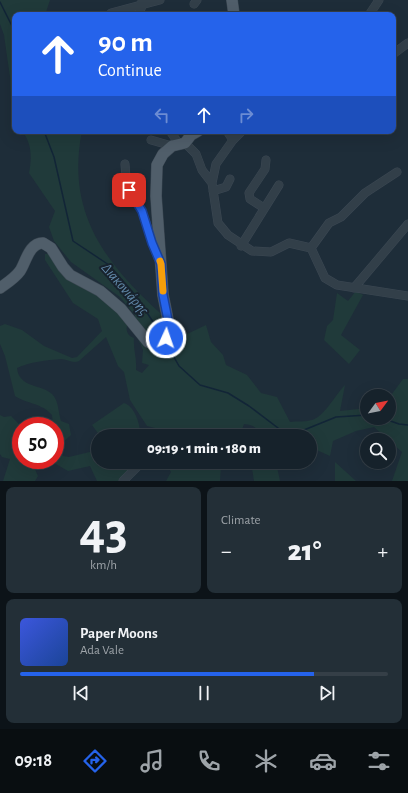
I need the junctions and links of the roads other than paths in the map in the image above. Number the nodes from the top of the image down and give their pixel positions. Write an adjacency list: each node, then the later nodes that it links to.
1 (160, 0): 4 (street)
2 (232, 0): 7 (main road)
3 (379, 0): 8 (street)
4 (142, 2): 5 (street); 6 (street)
5 (114, 12)
6 (140, 12)
7 (234, 12)
8 (371, 12)
9 (408, 43): 10 (street)
10 (396, 52)
11 (172, 134): 17 (street)
12 (193, 134): 17 (main road)
13 (229, 134): 16 (street)
14 (239, 134): 16 (street)
15 (151, 140): 17 (street)
16 (232, 140): 23 (street)
17 (179, 145): 23 (street); 28 (main road)
18 (266, 160): 24 (street)
19 (125, 164): 28 (street)
20 (397, 172): 27 (street)
21 (230, 179): 23 (street)
22 (279, 185): 24 (street)
23 (212, 187): 26 (street)
24 (264, 208): 26 (street)
25 (408, 224): 30 (street)
26 (241, 246): 27 (street)
27 (311, 248): 30 (street)
28 (161, 264): 29 (main road)
29 (0, 288)
30 (354, 288): 31 (street)
31 (408, 296)
32 (135, 469): 33 (street)
33 (123, 481)

